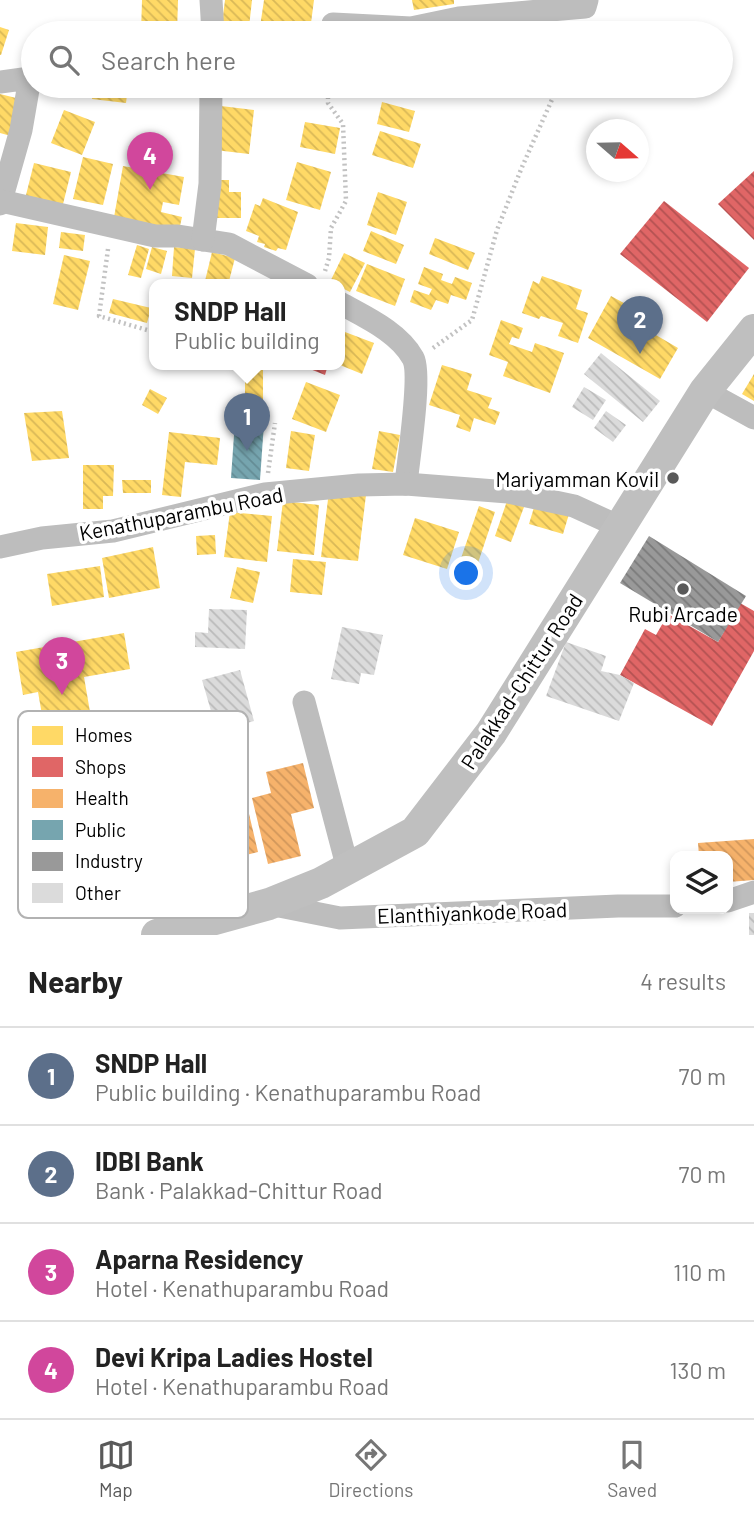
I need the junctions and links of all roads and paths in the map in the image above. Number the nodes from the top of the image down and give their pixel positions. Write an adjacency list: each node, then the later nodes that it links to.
1 (211, 0): 3 (street)
2 (586, 3): 4 (street)
3 (213, 21)
4 (445, 21)
5 (21, 79): 6 (street)
6 (0, 82)
7 (27, 98): 11 (street)
8 (211, 98): 13 (street)
9 (328, 98): 15 (path)
10 (553, 98): 19 (path)
11 (1, 202): 12 (street)
12 (111, 227): 13 (street); 17 (path)
13 (203, 240): 14 (street)
14 (313, 279)
15 (316, 279)
16 (345, 306): 19 (street)
17 (147, 330)
18 (754, 330): 20 (main road, Palakkad-Chittur Road)
19 (415, 360): 23 (street)
20 (705, 391): 21 (street); 25 (main road, Palakkad-Chittur Road)
21 (754, 418)
22 (275, 423): 24 (path)
23 (406, 484): 24 (street, Kenathuparambu Road); 25 (street, Kenathuparambu Road)
24 (265, 494): 26 (street, Kenathuparambu Road)
25 (620, 527): 28 (main road, Palakkad-Chittur Road)
26 (0, 547)
27 (304, 702): 28 (street)
28 (348, 869): 31 (main road, Palakkad-Chittur Road)
29 (754, 892): 30 (street)
30 (733, 899)
31 (269, 904): 32 (street, Elanthiyankode Road); 33 (main road, Palakkad-Chittur Road)
32 (670, 906)
33 (248, 910)
34 (218, 918): 35 (main road, Palakkad-Chittur Road)
35 (157, 935)

